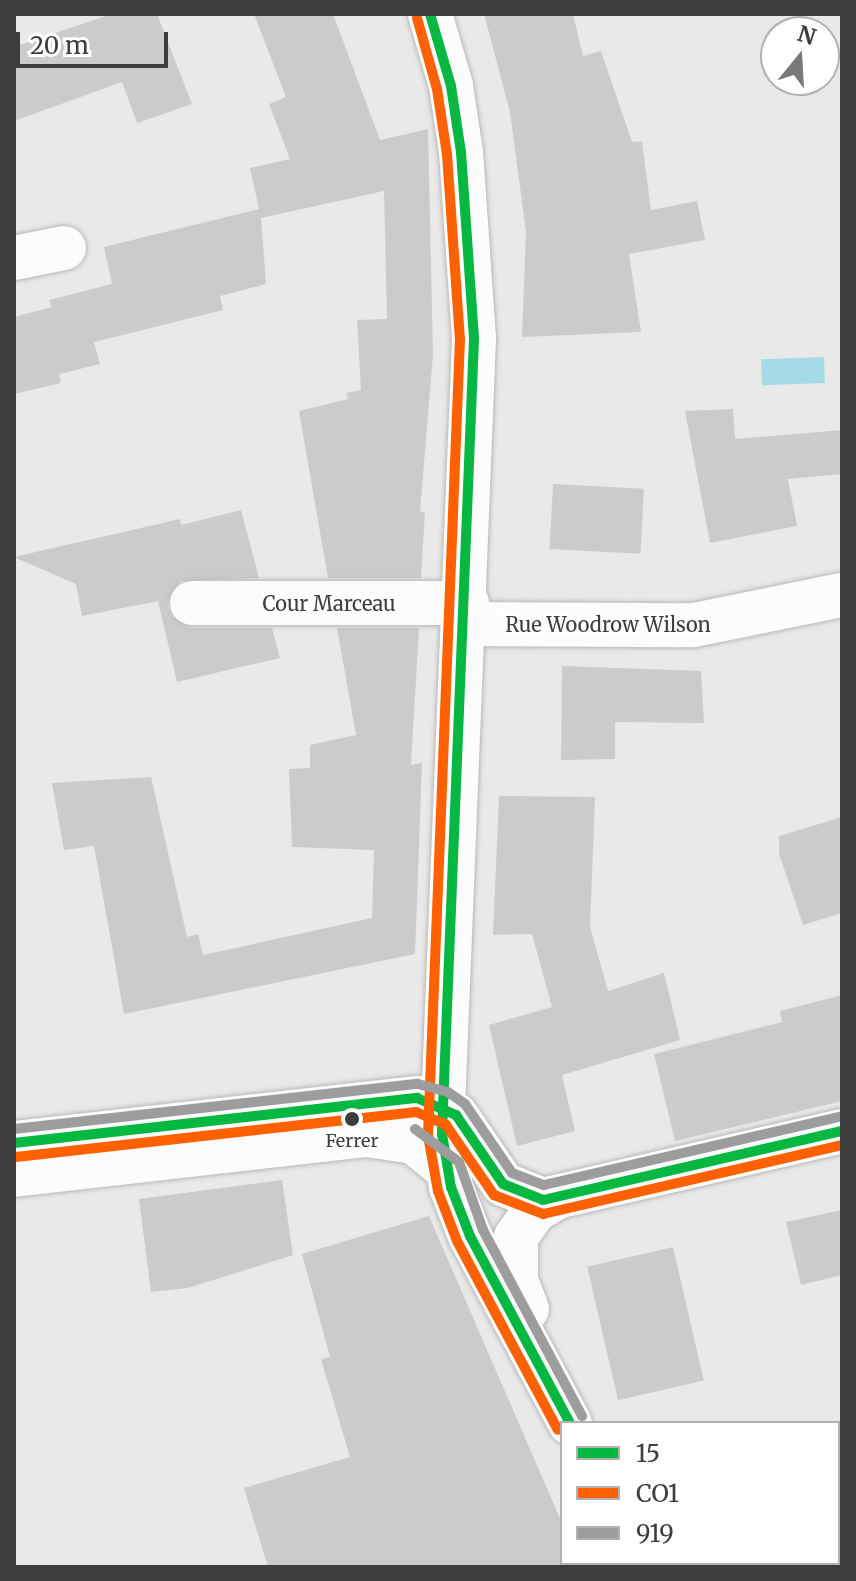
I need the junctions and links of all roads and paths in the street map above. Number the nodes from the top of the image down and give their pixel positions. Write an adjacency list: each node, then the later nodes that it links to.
1 (430, 14): 6 (street)
2 (64, 248): 3 (street)
3 (14, 258)
4 (842, 595): 6 (street, Rue Woodrow Wilson)
5 (192, 603): 6 (street, Cour Marceau)
6 (466, 613): 7 (street)
7 (442, 1105): 9 (street); 10 (street); 12 (street)
8 (842, 1131): 12 (street)
9 (14, 1143)
10 (447, 1169): 11 (street); 13 (street)
11 (14, 1175)
12 (554, 1199): 13 (street)
13 (562, 1404)

